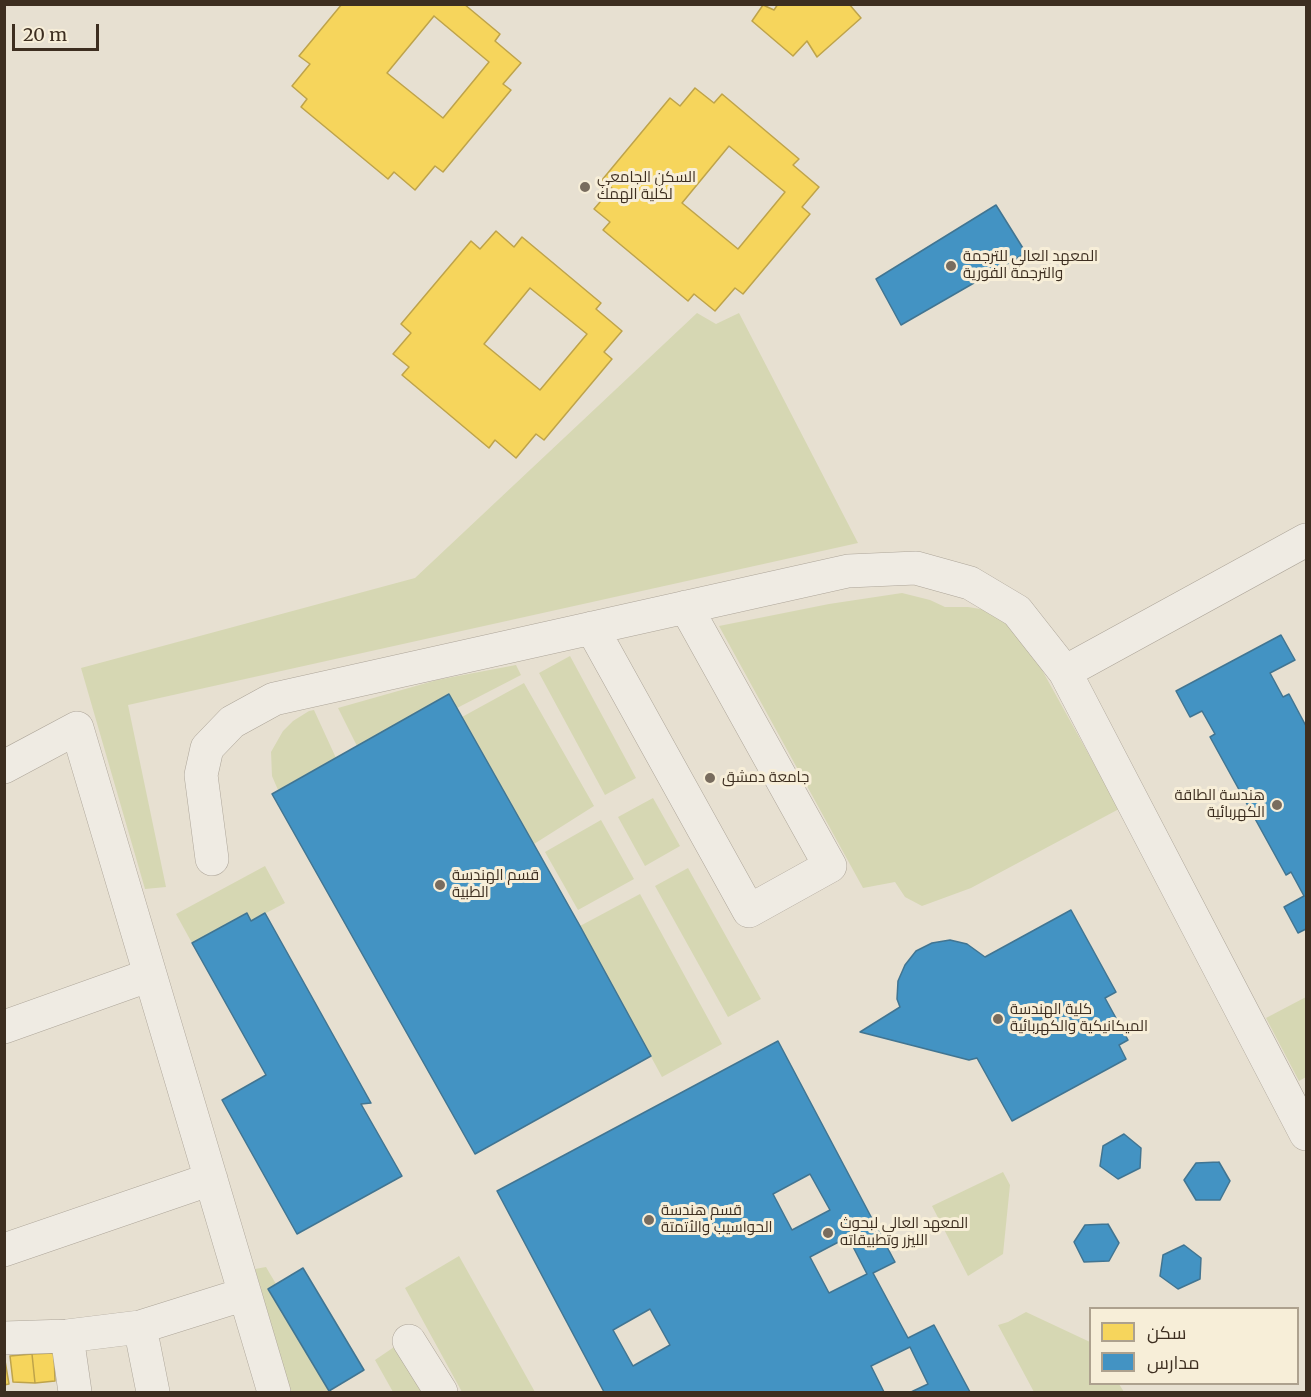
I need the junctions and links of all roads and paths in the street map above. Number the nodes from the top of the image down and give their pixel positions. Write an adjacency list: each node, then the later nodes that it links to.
1 (1306, 540): 4 (street)
2 (686, 607): 3 (street); 3 (street); 4 (street)
3 (592, 628): 6 (street)
4 (1065, 672): 9 (street)
5 (4, 767): 7 (street)
6 (212, 859)
7 (150, 975): 8 (street); 10 (street)
8 (4, 1027)
9 (1306, 1134)
10 (211, 1179): 11 (street); 12 (street)
11 (4, 1250)
12 (244, 1294): 13 (street); 19 (street)
13 (141, 1327): 14 (street); 18 (street)
14 (67, 1336): 15 (street); 17 (street)
15 (4, 1338)
16 (409, 1341): 20 (street)
17 (75, 1392)
18 (153, 1392)
19 (274, 1392)
20 (441, 1392)

